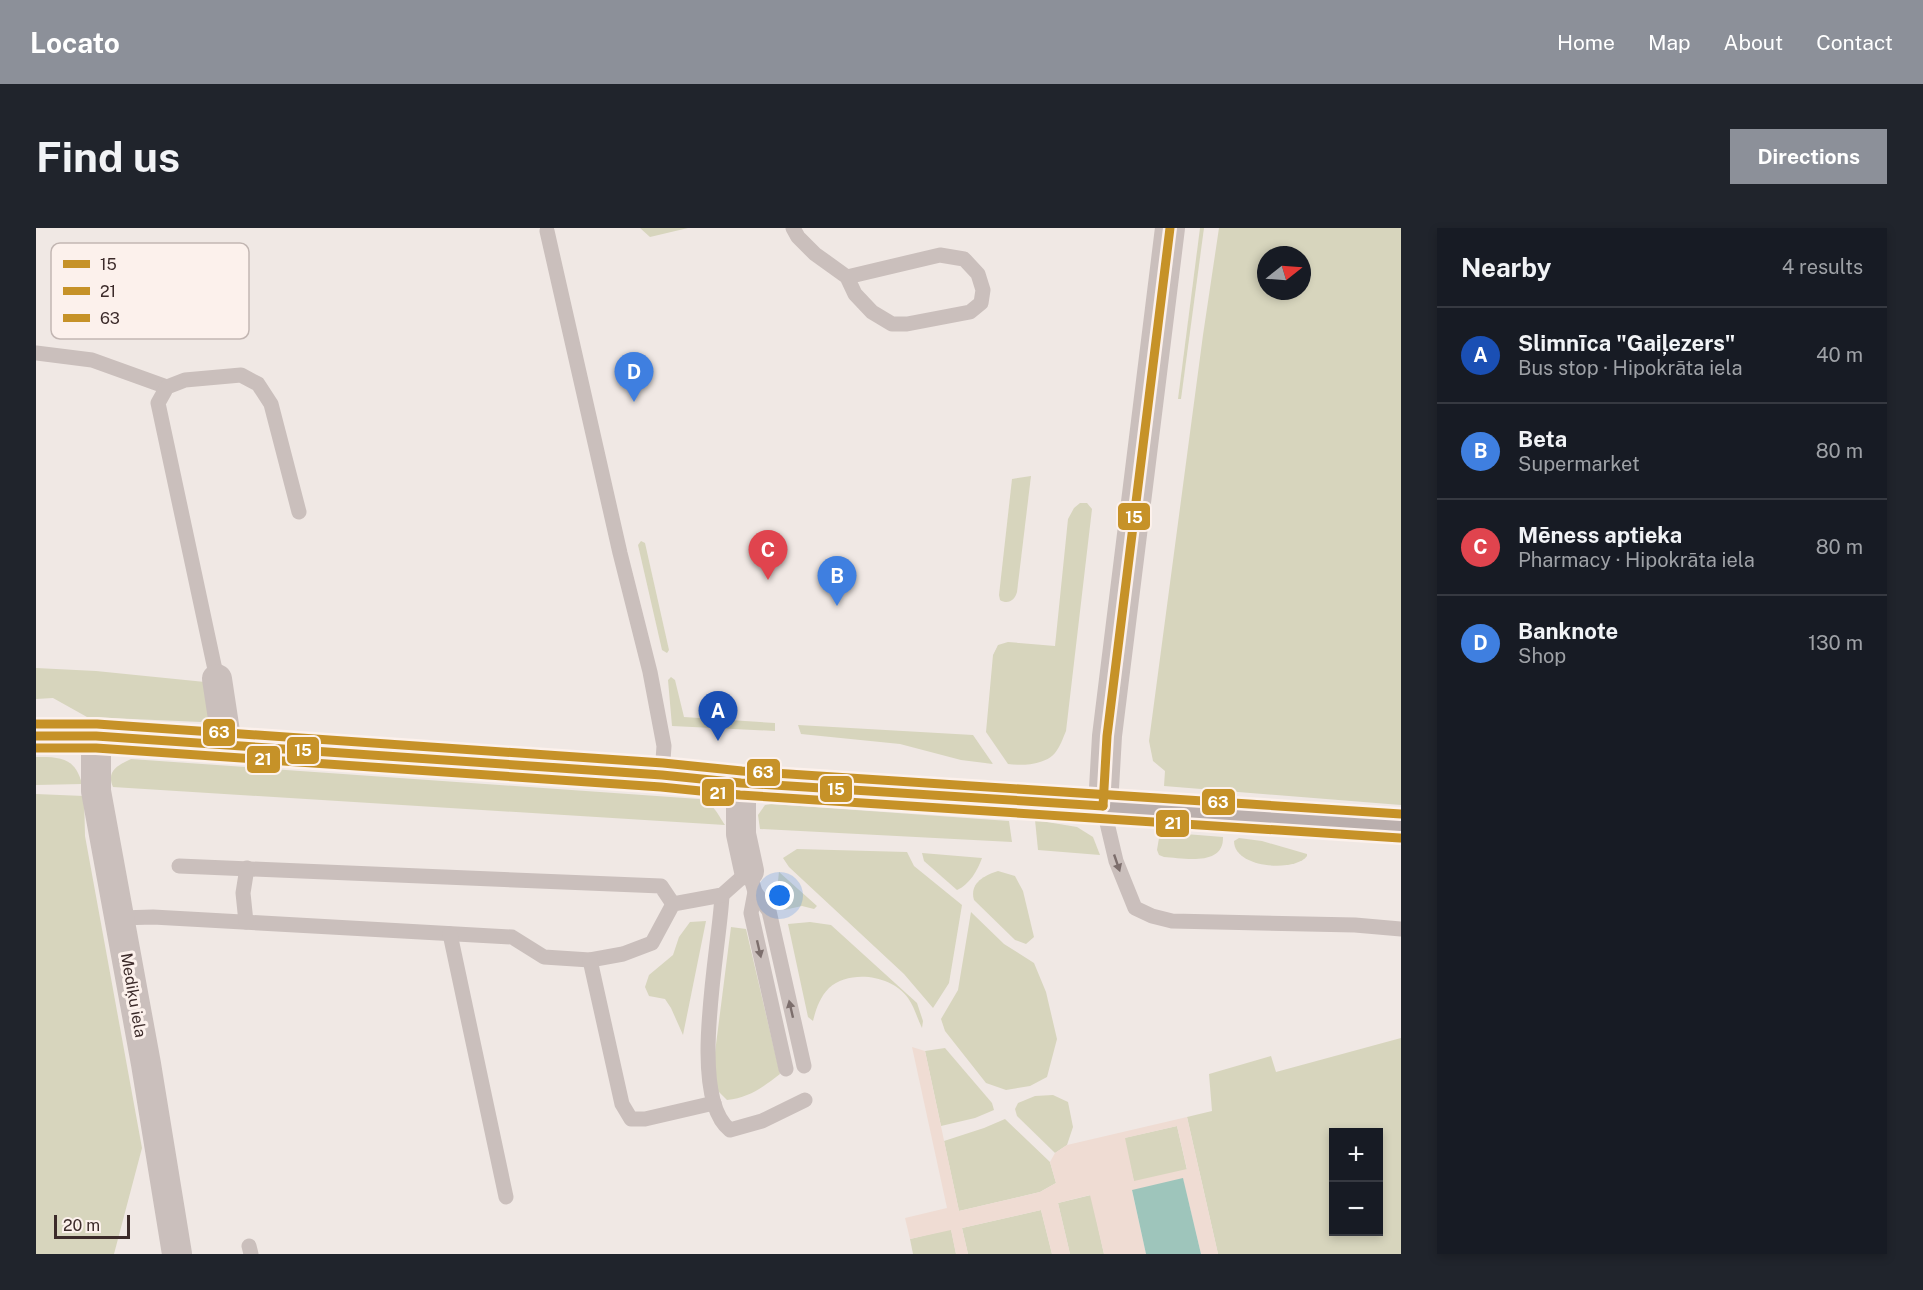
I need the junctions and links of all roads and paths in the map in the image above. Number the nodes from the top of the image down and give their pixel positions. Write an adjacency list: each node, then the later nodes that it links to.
1 (793, 228): 4 (lane)
2 (1170, 228): 14 (street)
3 (549, 229): 12 (lane)
4 (847, 277): 4 (lane)
5 (36, 353): 6 (lane)
6 (167, 387): 7 (lane); 8 (lane)
7 (299, 512)
8 (217, 679): 11 (street)
9 (36, 736): 10 (street)
10 (96, 736): 11 (street); 21 (street, Mediķu iela)
11 (227, 745): 12 (street)
12 (662, 775): 13 (street)
13 (741, 783): 14 (street); 18 (street)
14 (1103, 806): 15 (street); 23 (lane, one-way to 23)
15 (1401, 826)
16 (179, 866): 17 (lane)
17 (247, 868): 20 (lane); 22 (lane)
18 (752, 881): 19 (lane); 26 (lane, one-way to 18); 27 (lane, one-way to 27)
19 (722, 895): 20 (lane); 29 (lane)
20 (673, 904): 25 (lane)
21 (120, 918): 22 (lane); 31 (street, Mediķu iela)
22 (246, 922): 24 (lane)
23 (1401, 929)
24 (450, 934): 25 (lane); 30 (lane)
25 (590, 960): 29 (lane)
26 (804, 1066)
27 (786, 1069)
28 (805, 1100): 29 (lane)
29 (714, 1103)
30 (506, 1197)
31 (177, 1254)

